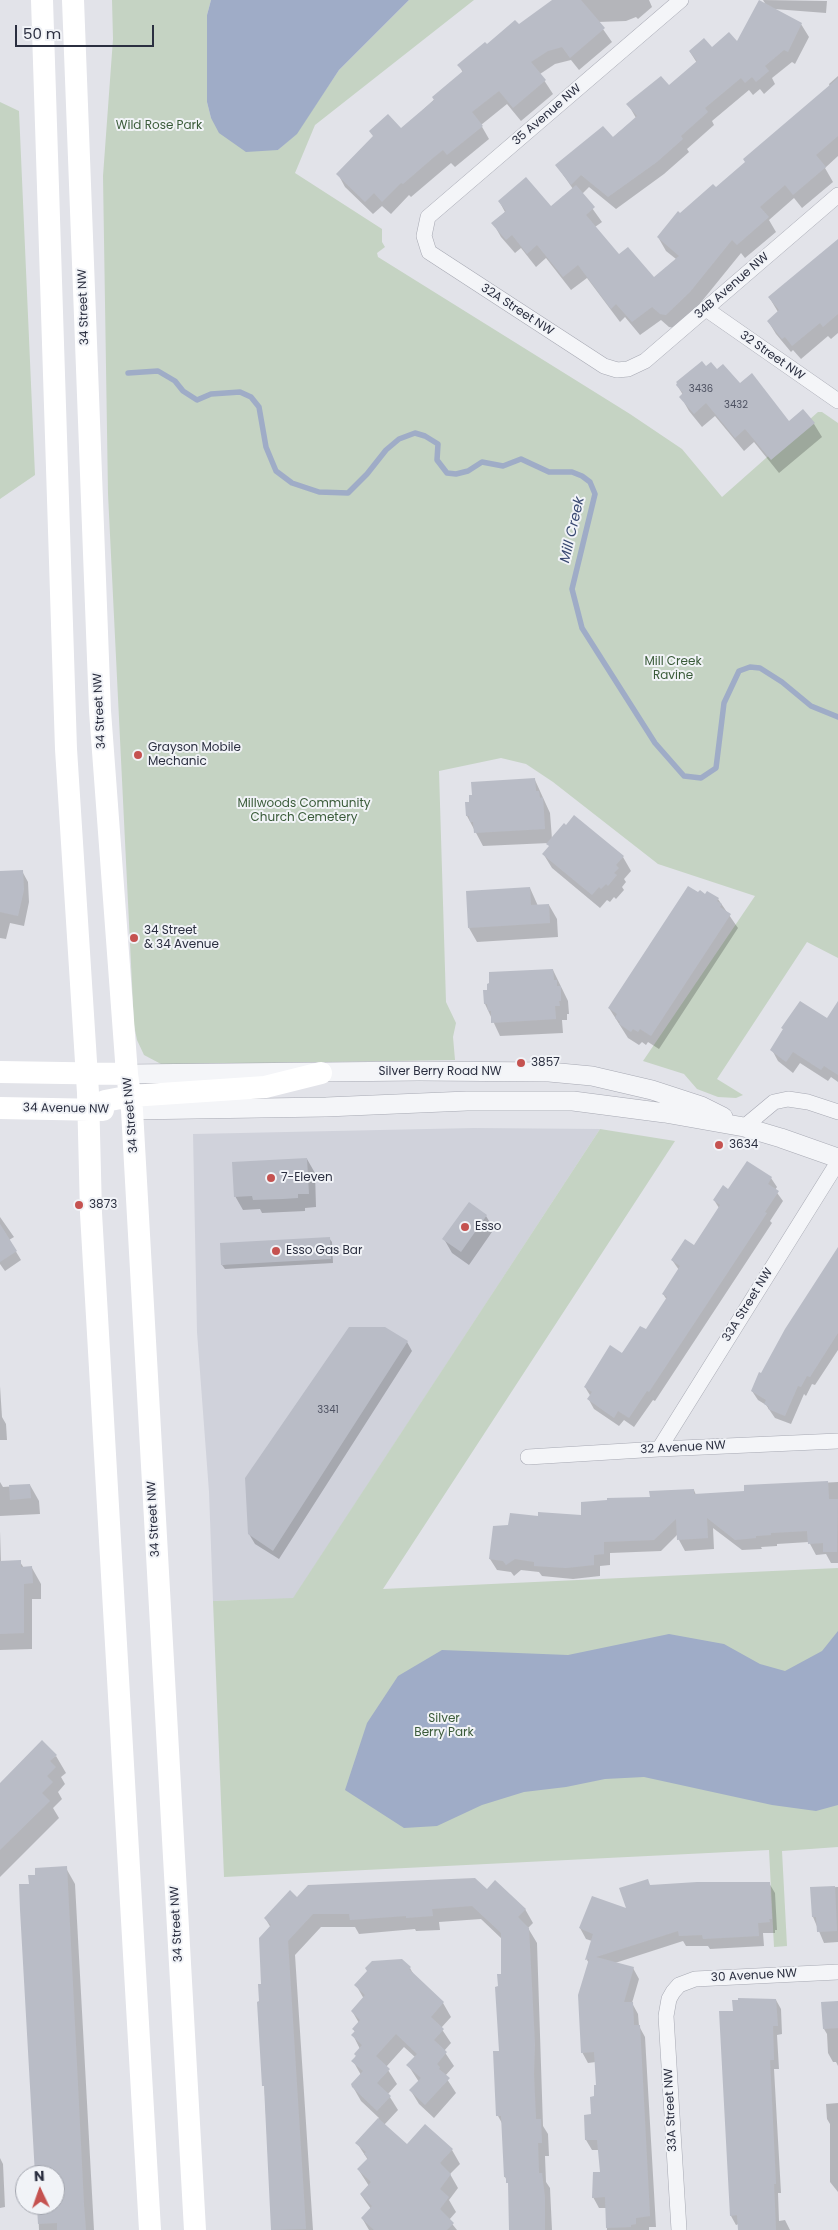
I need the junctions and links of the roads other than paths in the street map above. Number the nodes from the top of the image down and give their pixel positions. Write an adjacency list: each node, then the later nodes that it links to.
1 (42, 0): 10 (main road)
2 (73, 0): 12 (main road, 34 Street NW)
3 (681, 0): 5 (street, 35 Avenue NW)
4 (838, 195): 6 (street, 34B Avenue NW)
5 (424, 236): 7 (street, 32A Street NW)
6 (706, 309): 7 (street, 34B Avenue NW); 8 (street, 32 Street NW)
7 (622, 370)
8 (838, 401)
9 (0, 1072): 10 (main road)
10 (85, 1073): 12 (main road); 15 (main road)
11 (321, 1073): 12 (street, Silver Berry Road NW); 13 (main road); 17 (street, Silver Berry Road NW)
12 (128, 1074): 13 (main road, 34 Street NW)
13 (131, 1103): 15 (main road); 17 (street, Silver Berry Road NW); 25 (main road, 34 Street NW)
14 (0, 1108): 15 (main road, 34 Avenue NW)
15 (88, 1110): 24 (main road)
16 (838, 1112): 17 (street)
17 (744, 1127): 18 (street, Silver Berry Road NW)
18 (838, 1160): 20 (street, 33A Street NW)
19 (838, 1441): 20 (street, 32 Avenue NW)
20 (659, 1449): 21 (street, 32 Avenue NW)
21 (528, 1457)
22 (838, 1972): 23 (street, 30 Avenue NW)
23 (673, 1992): 26 (street, 33A Street NW)
24 (150, 2230)
25 (195, 2230)
26 (678, 2230)

